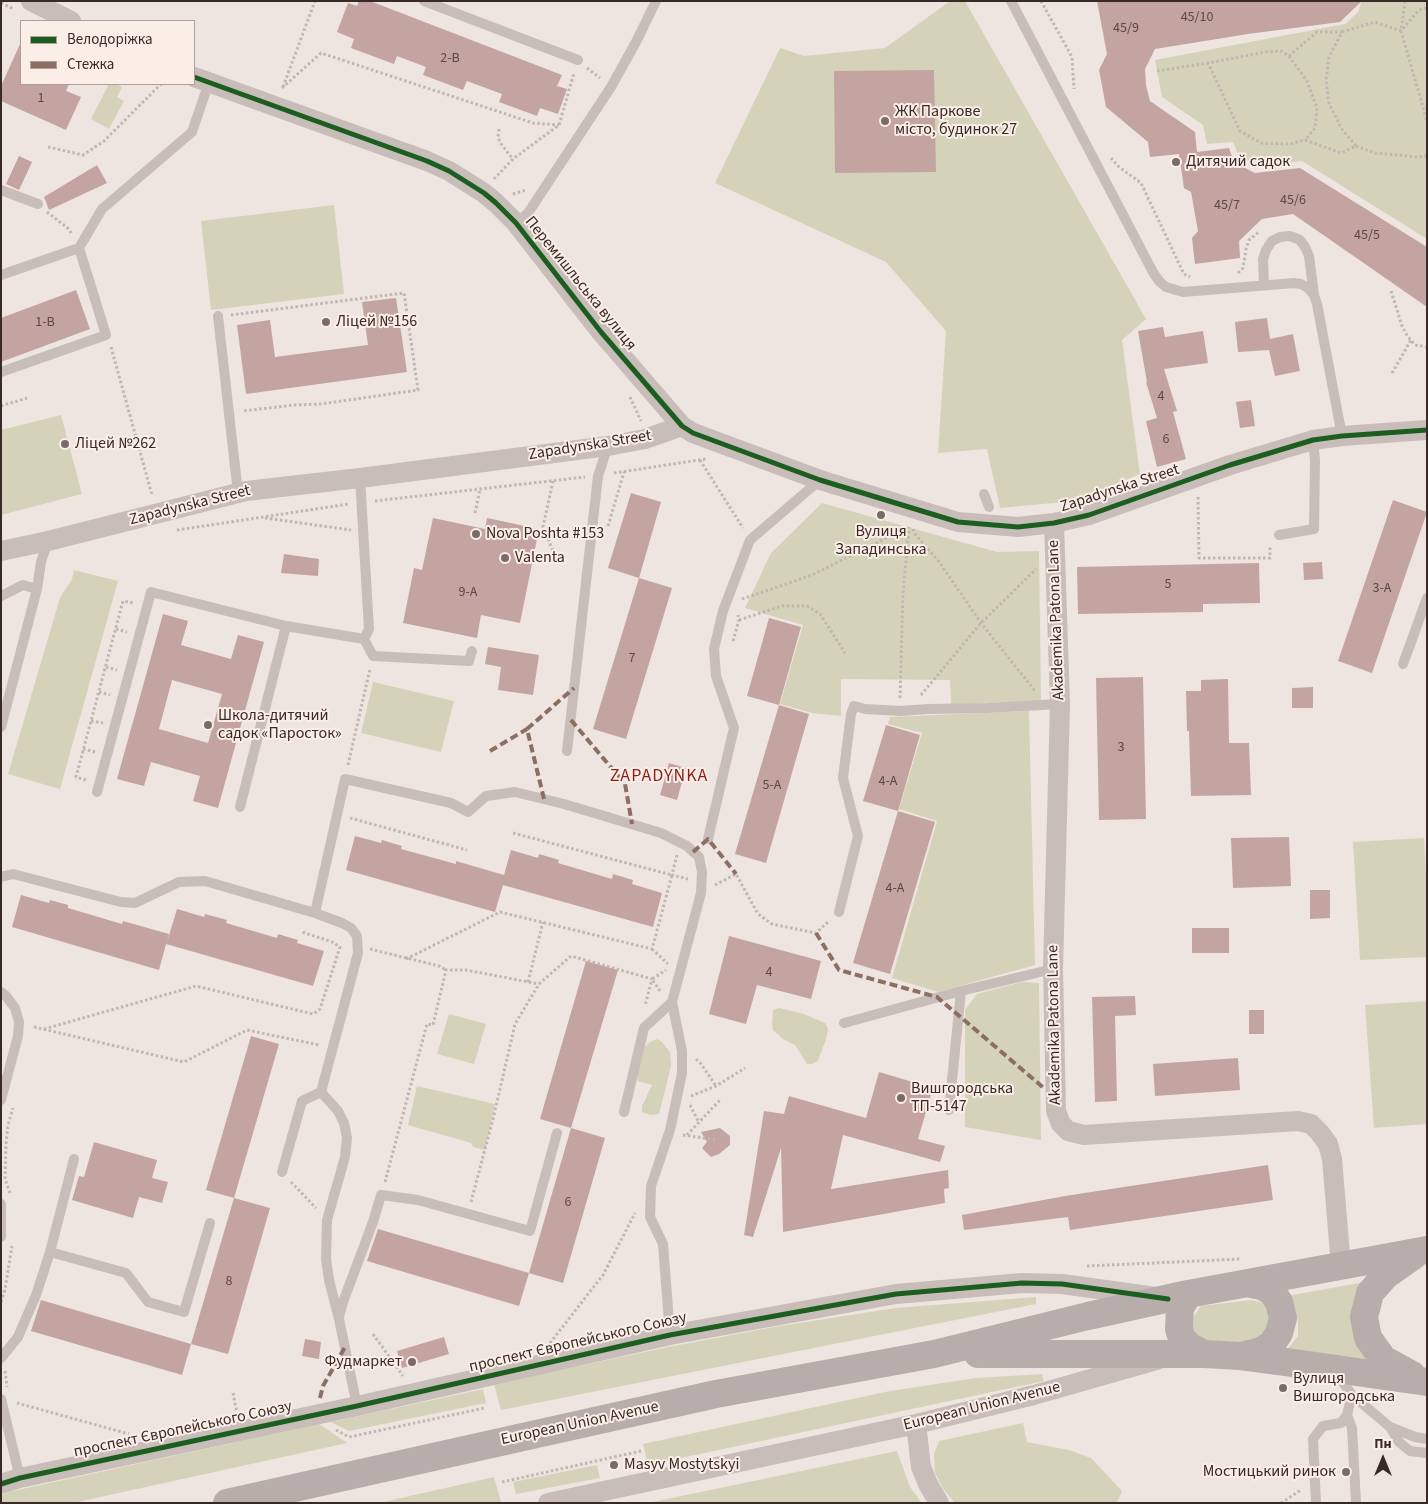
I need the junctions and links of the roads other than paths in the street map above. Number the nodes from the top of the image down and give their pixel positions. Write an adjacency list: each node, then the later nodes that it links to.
1 (31, 1): 5 (street)
2 (424, 1): 6 (lane)
3 (656, 1): 10 (lane)
4 (1012, 1): 13 (lane)
5 (69, 20)
6 (578, 60)
7 (201, 79): 10 (street, Перемишльська вулиця); 11 (lane)
8 (1, 190): 9 (lane)
9 (38, 204)
10 (516, 223): 17 (street, Перемишльська вулиця)
11 (79, 248): 12 (lane); 16 (lane)
12 (1, 275)
13 (1264, 285): 14 (lane); 14 (lane)
14 (1314, 295): 19 (lane)
15 (218, 316): 24 (lane)
16 (1, 372)
17 (682, 426): 21 (street, Zapadynska Street); 23 (street, Zapadynska Street)
18 (1427, 430): 19 (street, Zapadynska Street)
19 (1342, 436): 20 (street, Zapadynska Street)
20 (1313, 440): 27 (street, Zapadynska Street); 28 (lane)
21 (608, 446): 22 (street, Zapadynska Street); 40 (lane)
22 (360, 478): 24 (street, Zapadynska Street); 35 (lane)
23 (820, 480): 27 (street, Zapadynska Street); 43 (lane)
24 (238, 493): 29 (street, Zapadynska Street)
25 (984, 494): 26 (lane)
26 (989, 507)
27 (1054, 523): 38 (street, Akademika Patona Lane)
28 (1279, 536)
29 (48, 541): 30 (street, Zapadynska Street); 31 (lane)
30 (1, 551)
31 (37, 589): 32 (lane); 39 (lane)
32 (1, 596)
33 (1427, 598): 37 (lane)
34 (286, 626): 35 (lane); 41 (lane); 42 (lane)
35 (364, 639): 36 (lane)
36 (472, 651)
37 (1403, 664)
38 (1053, 704): 45 (lane); 47 (street, Akademika Patona Lane)
39 (1, 727)
40 (567, 751)
41 (97, 792)
42 (240, 807)
43 (708, 839)
44 (1, 877): 46 (lane)
45 (839, 912)
46 (315, 913): 50 (lane); 52 (lane)
47 (1052, 969): 48 (lane); 64 (street, Akademika Patona Lane)
48 (960, 991): 51 (lane); 54 (lane)
49 (1, 992): 53 (lane)
50 (672, 1002): 55 (lane); 68 (lane)
51 (844, 1023)
52 (321, 1092): 58 (lane); 67 (lane)
53 (1, 1100)
54 (949, 1110)
55 (624, 1112)
56 (557, 1133): 67 (lane)
57 (74, 1159): 63 (lane)
58 (282, 1172)
59 (6, 1202): 61 (lane)
60 (210, 1223): 63 (lane)
61 (1, 1237)
62 (1422, 1251): 64 (main road, European Union Avenue); 74 (main road)
63 (50, 1252): 72 (lane)
64 (1341, 1266): 65 (main road, European Union Avenue)
65 (1251, 1284): 66 (main road, European Union Avenue); 71 (main road)
66 (1178, 1296): 68 (street, проспект Європейського Союзу); 69 (main road, European Union Avenue); 70 (main road)
67 (339, 1319): 77 (lane)
68 (670, 1335): 77 (street, проспект Європейського Союзу)
69 (934, 1354): 70 (main road, European Union Avenue); 85 (main road, European Union Avenue)
70 (1192, 1354): 71 (main road, European Union Avenue); 79 (street, European Union Avenue)
71 (1240, 1356): 73 (main road, European Union Avenue)
72 (1, 1358)
73 (1334, 1370): 74 (main road, European Union Avenue); 75 (lane)
74 (1427, 1382)
75 (1352, 1395): 78 (lane); 80 (lane)
76 (5, 1400): 83 (lane)
77 (357, 1406): 83 (street, проспект Європейського Союзу)
78 (1348, 1415): 88 (lane); 89 (lane)
79 (916, 1424): 86 (street, European Union Avenue); 87 (street)
80 (1390, 1427): 81 (lane); 82 (lane)
81 (1427, 1439)
82 (1427, 1454)
83 (20, 1478): 84 (street, проспект Європейського Союзу)
84 (1, 1484)
85 (227, 1503)
86 (548, 1503)
87 (939, 1503)
88 (1316, 1503)
89 (1356, 1503)

